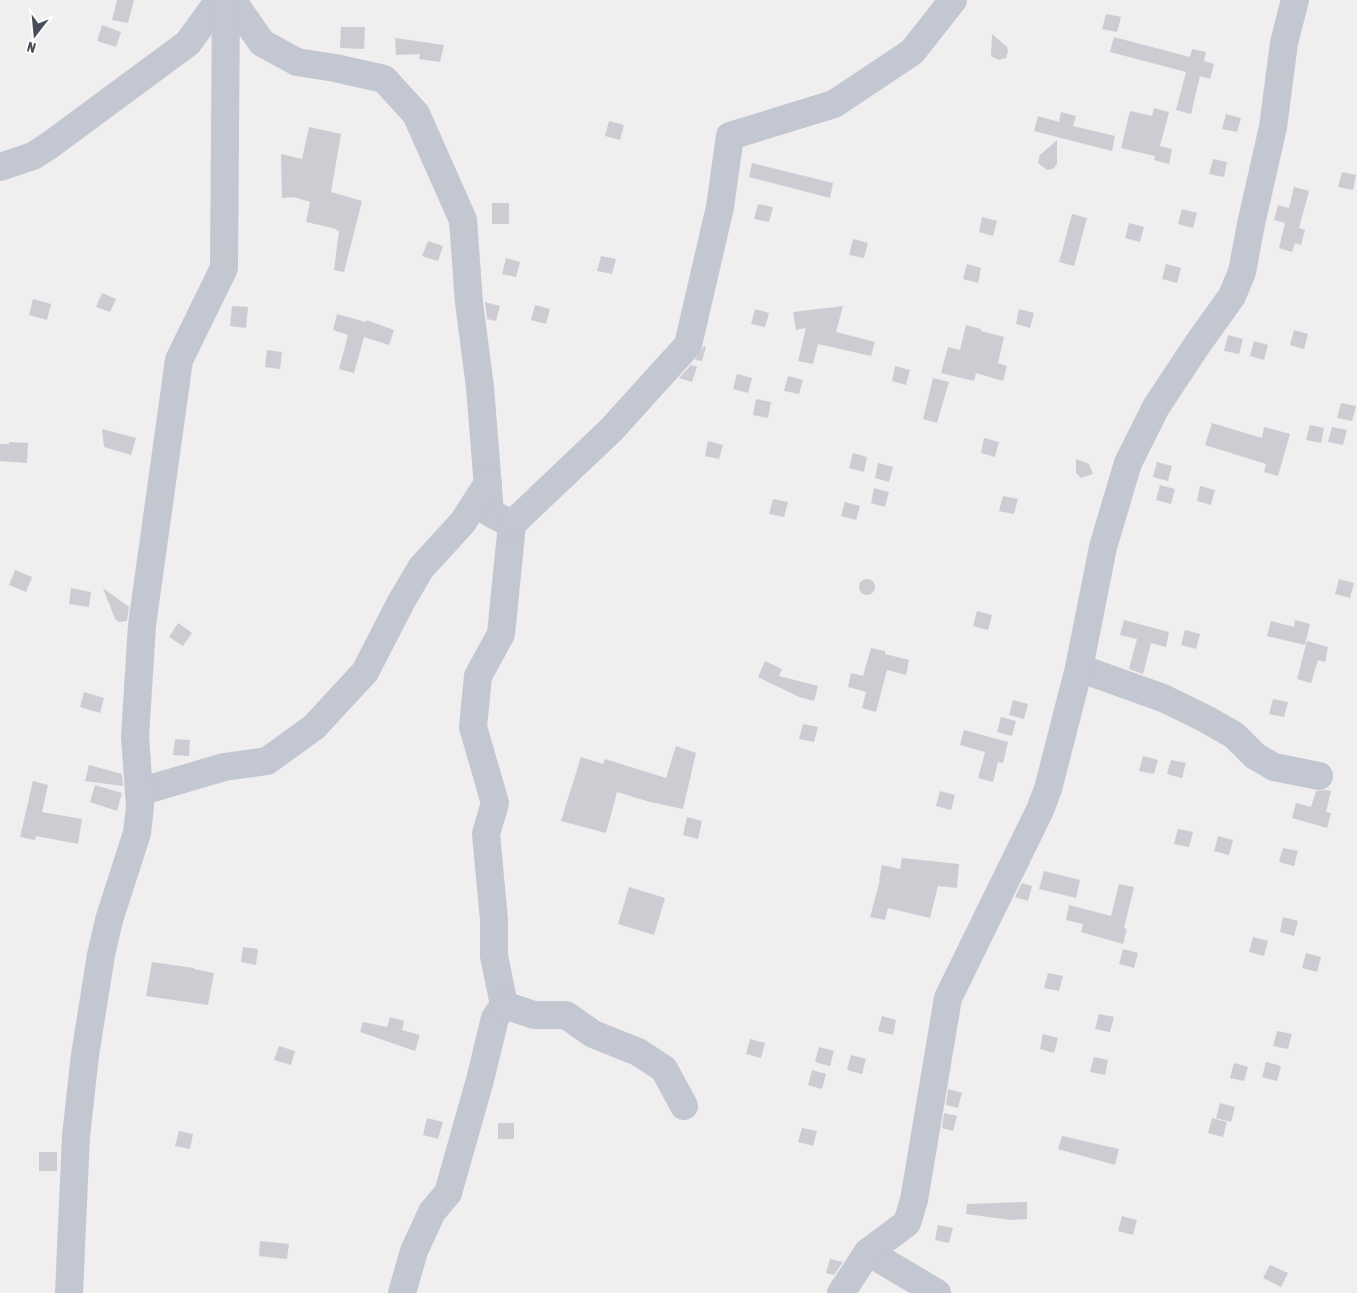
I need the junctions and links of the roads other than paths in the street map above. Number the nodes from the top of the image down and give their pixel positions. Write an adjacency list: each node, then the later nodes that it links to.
1 (219, 0): 6 (street)
2 (226, 0): 11 (street)
3 (232, 0): 7 (street)
4 (953, 0): 8 (street)
5 (1295, 0): 9 (street)
6 (0, 167)
7 (488, 483): 8 (street); 11 (street)
8 (512, 524): 12 (street)
9 (1079, 668): 10 (street); 14 (street)
10 (1319, 776)
11 (139, 792): 15 (street)
12 (504, 1005): 13 (street); 16 (street)
13 (684, 1106)
14 (868, 1252): 17 (street); 18 (street)
15 (68, 1293)
16 (402, 1293)
17 (841, 1293)
18 (937, 1293)

